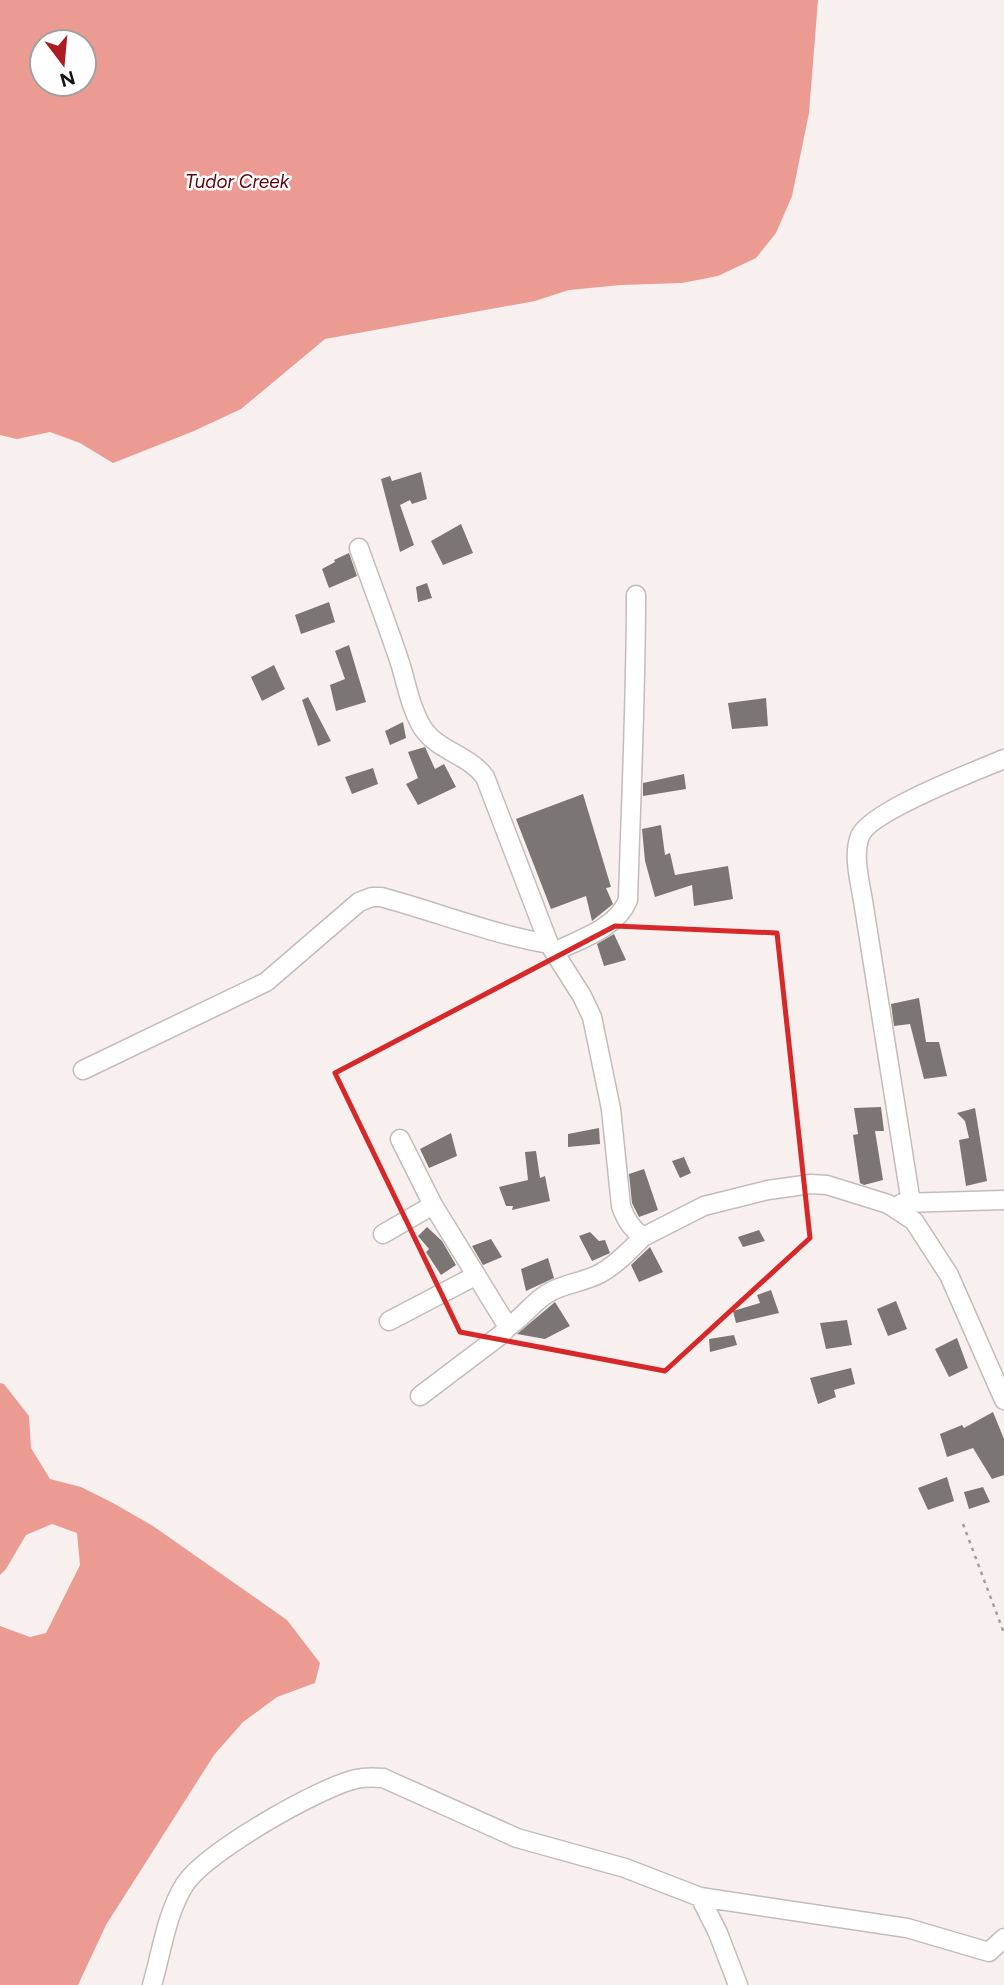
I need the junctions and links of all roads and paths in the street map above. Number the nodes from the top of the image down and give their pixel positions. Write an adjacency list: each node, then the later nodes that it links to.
1 (359, 548): 4 (street)
2 (636, 595): 4 (street)
3 (1004, 759): 8 (street)
4 (551, 948): 5 (street); 12 (street)
5 (83, 1070)
6 (400, 1139): 10 (street)
7 (1004, 1200): 8 (street)
8 (912, 1203): 9 (street)
9 (888, 1204): 12 (street); 17 (street)
10 (433, 1205): 11 (street); 13 (street)
11 (383, 1234)
12 (643, 1237): 15 (street)
13 (475, 1276): 14 (street); 15 (street)
14 (389, 1321)
15 (508, 1327): 16 (street)
16 (420, 1396)
17 (1004, 1400)
18 (963, 1524): 19 (path)
19 (1004, 1633)
20 (700, 1897): 22 (street); 23 (street); 24 (street)
21 (1004, 1938): 22 (street)
22 (996, 1956)
23 (152, 1985)
24 (738, 1985)

